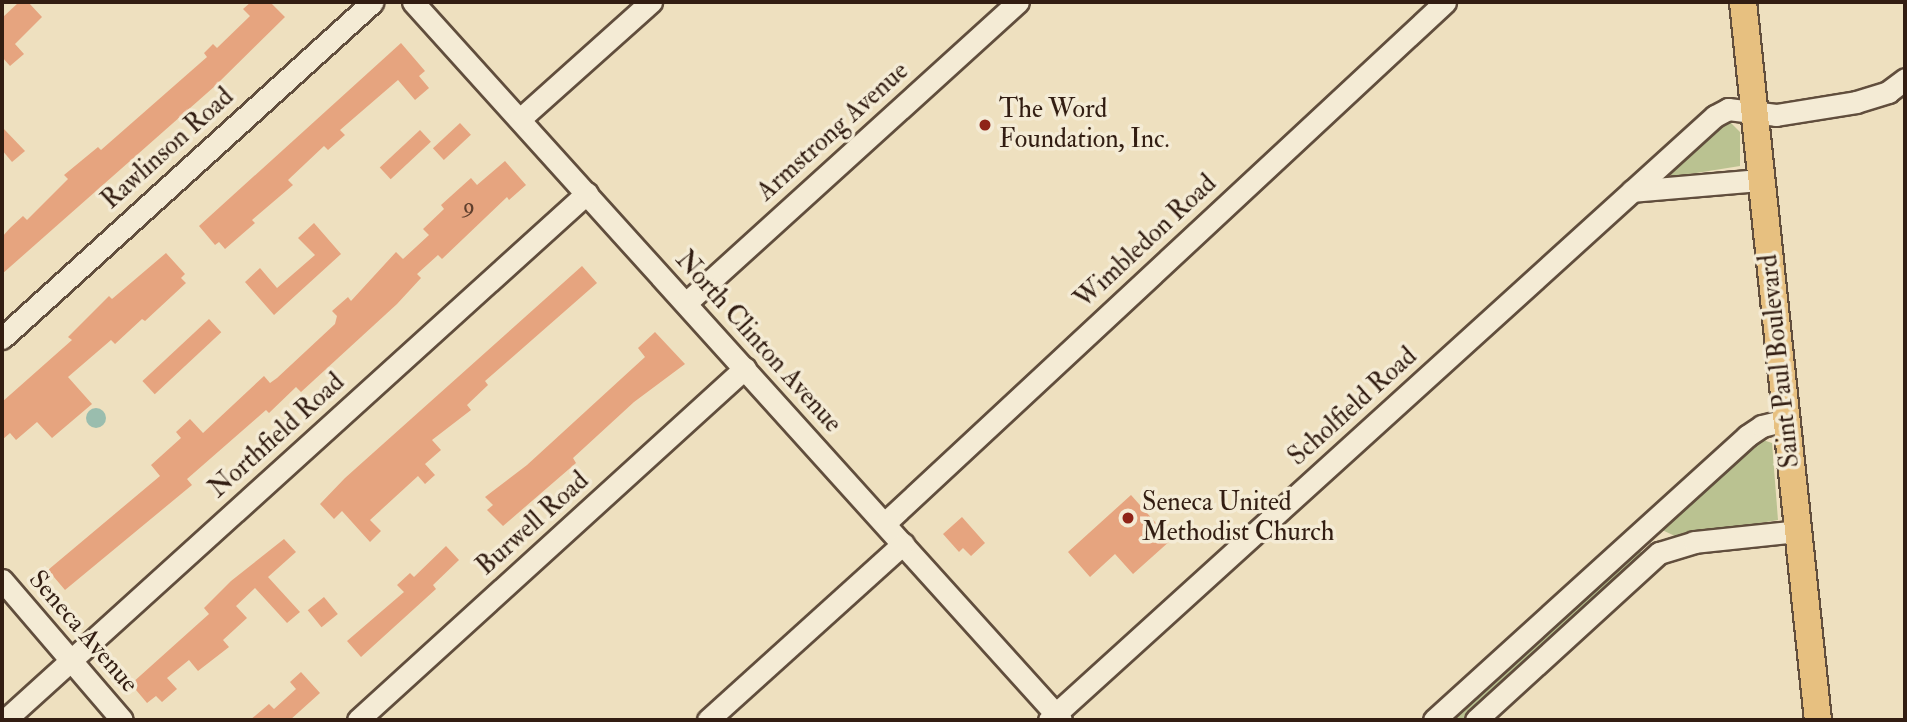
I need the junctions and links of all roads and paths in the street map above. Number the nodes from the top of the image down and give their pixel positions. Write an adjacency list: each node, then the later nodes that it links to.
1 (372, 2): 14 (street, Rawlinson Road)
2 (413, 2): 9 (street, North Clinton Avenue)
3 (651, 2): 9 (street)
4 (1018, 2): 13 (street, Armstrong Avenue)
5 (1445, 2): 17 (street, Wimbledon Road)
6 (1743, 2): 8 (main road, Saint Paul Boulevard)
7 (1905, 79): 8 (street, Scholfield Road)
8 (1754, 113): 10 (main road, Saint Paul Boulevard); 11 (street, Scholfield Road)
9 (520, 119): 12 (street, North Clinton Avenue)
10 (1761, 180): 11 (street); 16 (main road, Saint Paul Boulevard)
11 (1632, 191): 24 (street, Scholfield Road)
12 (587, 193): 13 (street, North Clinton Avenue); 23 (street, Northfield Road)
13 (686, 303): 15 (street, North Clinton Avenue)
14 (2, 338)
15 (745, 368): 17 (street, North Clinton Avenue); 27 (street, Burwell Road)
16 (1786, 420): 18 (main road, Saint Paul Boulevard); 19 (street)
17 (885, 523): 20 (street, North Clinton Avenue)
18 (1798, 531): 21 (street); 31 (main road, Saint Paul Boulevard)
19 (1641, 532): 21 (street); 29 (street)
20 (903, 544): 24 (street, North Clinton Avenue); 28 (street)
21 (1659, 553): 30 (street)
22 (2, 580): 23 (street, Seneca Avenue)
23 (73, 659): 25 (street, Northfield Road); 26 (street, Seneca Avenue)
24 (1055, 718)
25 (5, 720)
26 (122, 720)
27 (358, 720)
28 (708, 720)
29 (1434, 720)
30 (1476, 720)
31 (1818, 720)

